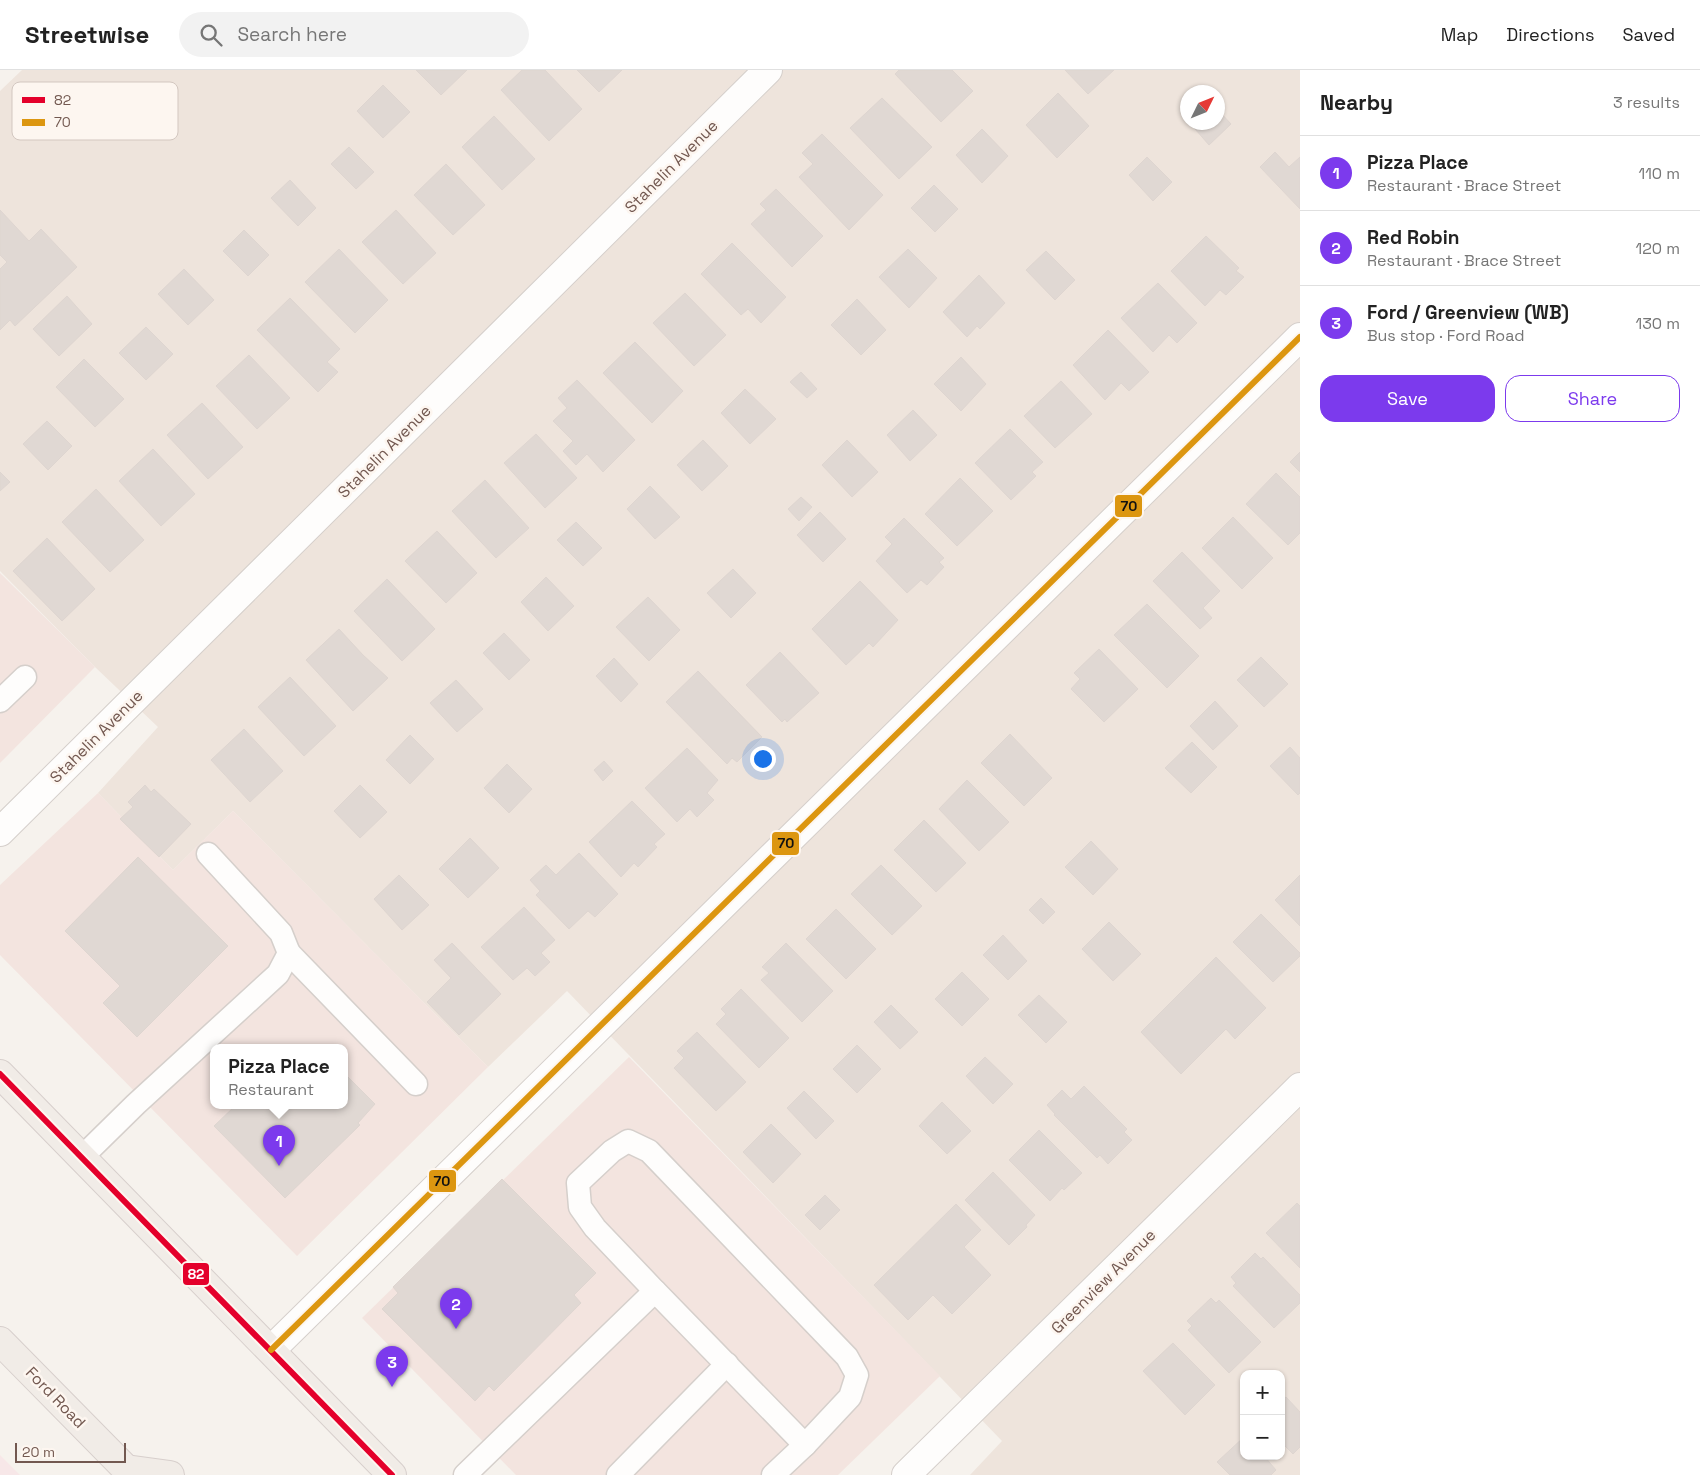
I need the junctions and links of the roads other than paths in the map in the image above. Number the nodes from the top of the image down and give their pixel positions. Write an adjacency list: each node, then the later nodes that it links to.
1 (768, 70): 5 (street, Stahelin Avenue)
2 (1300, 337): 16 (street)
3 (25, 677): 4 (lane)
4 (0, 701)
5 (0, 832)
6 (208, 854): 7 (lane)
7 (289, 953): 9 (lane); 13 (lane)
8 (0, 1074): 12 (main road)
9 (416, 1084)
10 (0, 1086): 12 (main road)
11 (1300, 1087): 25 (street, Greenview Avenue)
12 (30, 1105): 13 (main road)
13 (82, 1158): 16 (main road)
14 (655, 1290): 17 (lane); 18 (lane); 22 (lane)
15 (0, 1341): 19 (main road, Ford Road)
16 (271, 1350): 21 (main road)
17 (727, 1364): 18 (lane); 23 (lane)
18 (805, 1444): 24 (lane)
19 (129, 1472): 20 (main road)
20 (170, 1475)
21 (392, 1475)
22 (465, 1475)
23 (618, 1475)
24 (773, 1475)
25 (906, 1475)

